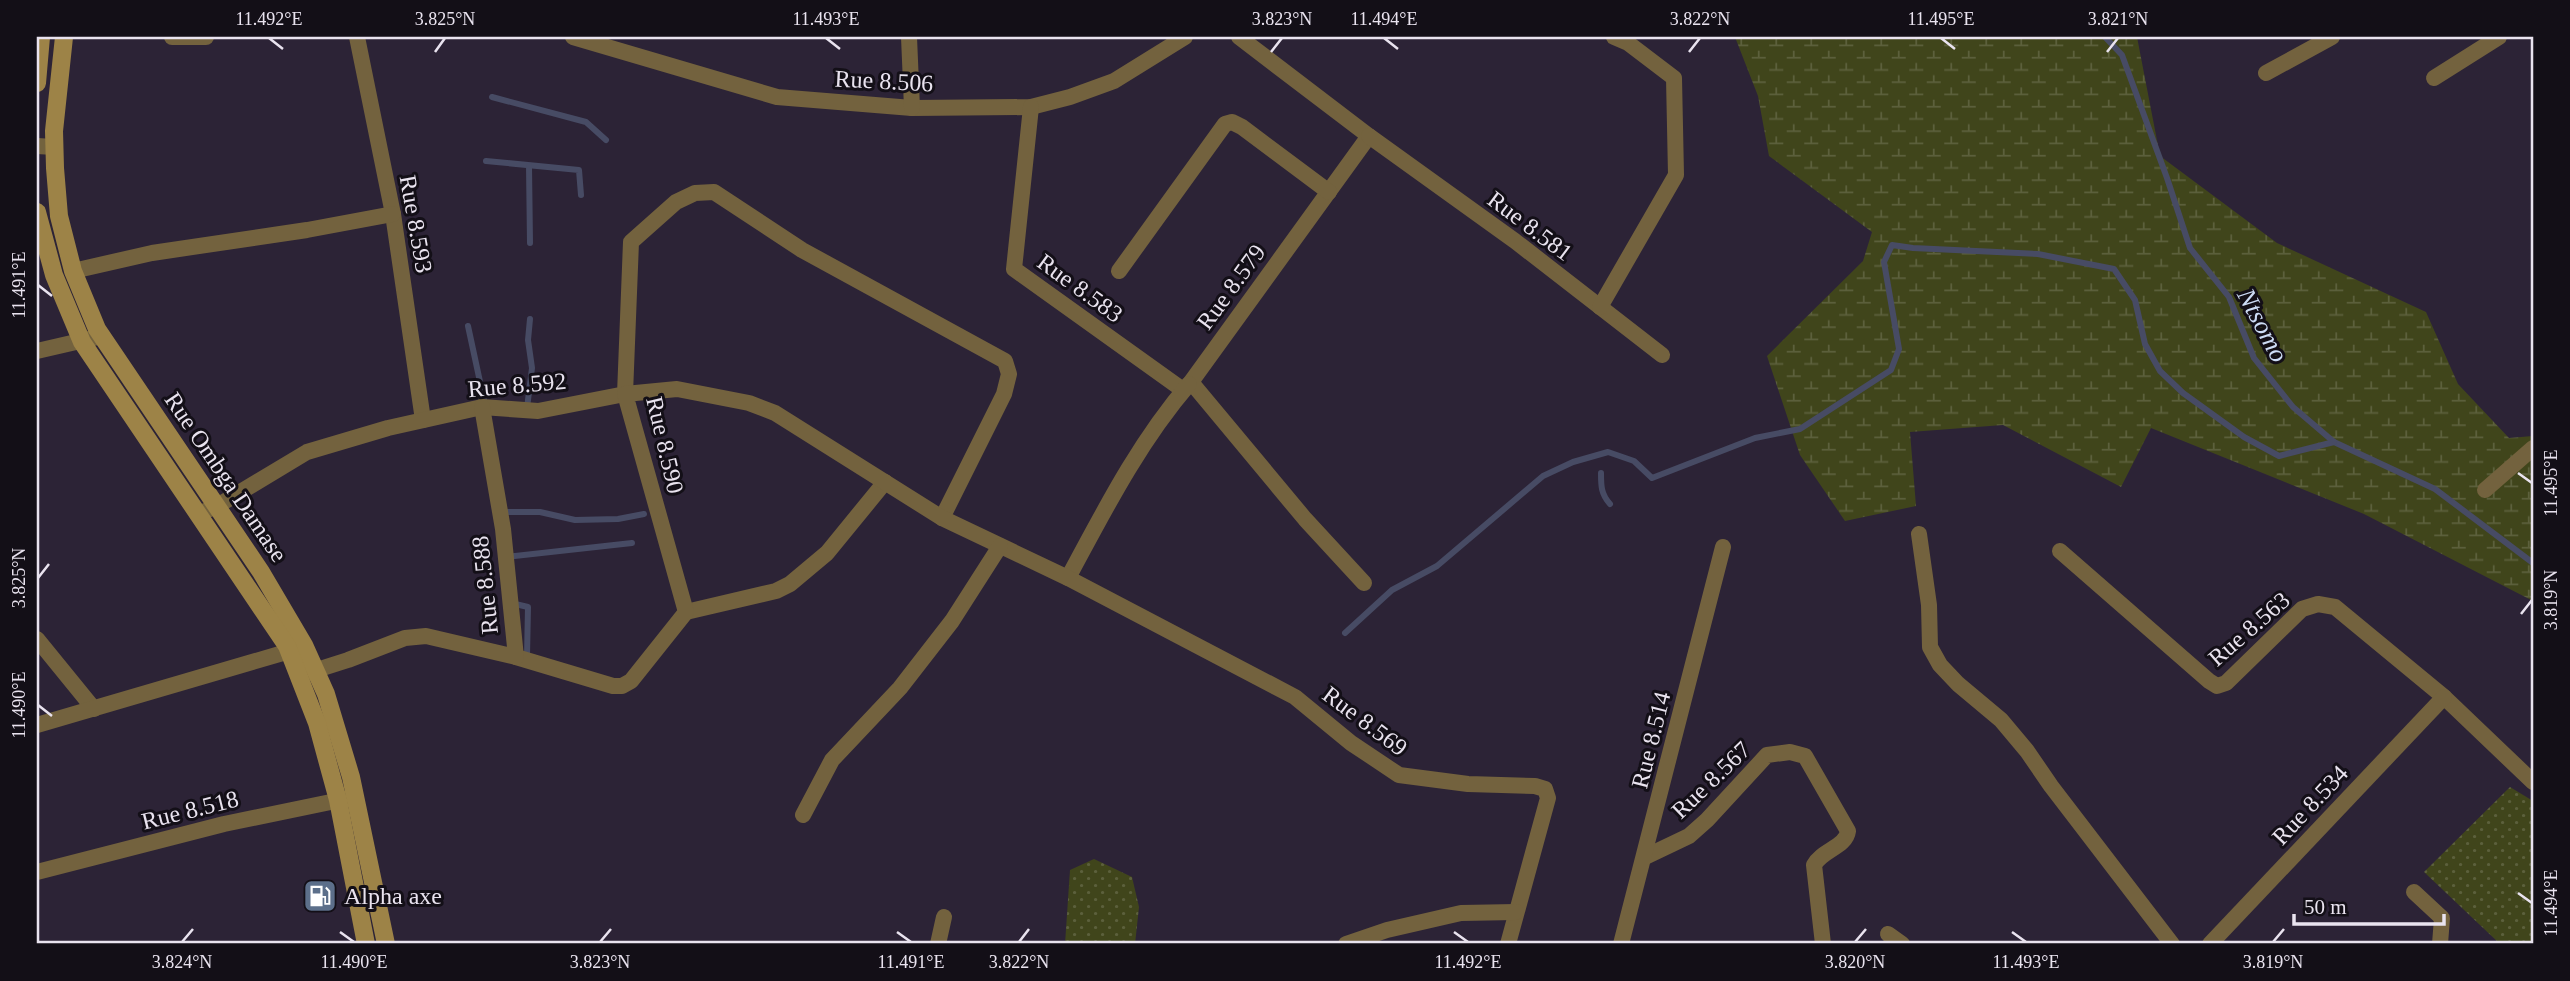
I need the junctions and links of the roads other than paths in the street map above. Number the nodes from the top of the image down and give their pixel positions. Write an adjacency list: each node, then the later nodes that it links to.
1 (41, 37): 16 (main road)
2 (64, 37): 20 (main road, Rue Ombga Damase)
3 (172, 37): 4 (street)
4 (206, 37)
5 (357, 37): 23 (street, Rue 8.593)
6 (573, 37): 13 (street, Rue 8.506)
7 (909, 37): 18 (street)
8 (1185, 37): 17 (street, Rue 8.506)
9 (1240, 37): 19 (street)
10 (1614, 37): 26 (street)
11 (2332, 37): 14 (street)
12 (2499, 37): 15 (street)
13 (593, 39): 18 (street, Rue 8.506)
14 (2266, 73)
15 (2434, 78)
16 (37, 83)
17 (1031, 107): 18 (street, Rue 8.506); 31 (street, Rue 8.583)
18 (912, 108)
19 (1369, 135): 21 (street, Rue 8.579); 26 (street, Rue 8.581)
20 (46, 146): 24 (main road, Rue Ombga Damase)
21 (1329, 192): 25 (street); 31 (street, Rue 8.579)
22 (37, 212): 28 (main road, Rue Ombga Damase)
23 (393, 214): 24 (street); 34 (street, Rue 8.593)
24 (72, 271): 27 (main road, Rue Ombga Damase)
25 (1119, 271)
26 (1600, 307): 30 (street, Rue 8.581)
27 (103, 336): 28 (street); 38 (main road, Rue Ombga Damase)
28 (82, 342): 29 (street); 39 (main road, Rue Ombga Damase)
29 (38, 351)
30 (1662, 355)
31 (1187, 386): 45 (street, Rue 8.579); 46 (street)
32 (625, 394): 33 (street, Rue 8.592); 36 (street, Rue 8.590); 40 (street); 47 (street, Rue 8.590)
33 (482, 407): 34 (street, Rue 8.592); 50 (street, Rue 8.588)
34 (423, 420): 38 (street, Rue 8.592)
35 (2533, 448): 37 (street)
36 (885, 482): 40 (street, Rue 8.590); 47 (street)
37 (2484, 490)
38 (217, 506): 39 (street, Rue 8.592); 49 (main road, Rue Ombga Damase)
39 (198, 514): 49 (main road, Rue Ombga Damase)
40 (942, 518): 42 (street, Rue 8.590)
41 (1919, 534): 72 (street)
42 (1000, 546): 45 (street, Rue 8.590); 57 (street)
43 (1723, 547): 58 (street, Rue 8.514)
44 (2060, 551): 52 (street, Rue 8.563)
45 (1068, 578): 61 (street, Rue 8.569)
46 (1364, 583)
47 (686, 612): 50 (street)
48 (37, 639): 53 (street)
49 (297, 649): 51 (main road, Rue Ombga Damase); 53 (street)
50 (516, 657): 51 (street, Rue 8.588)
51 (307, 673): 56 (main road, Rue Ombga Damase)
52 (2444, 697): 55 (street, Rue 8.563); 73 (street, Rue 8.534)
53 (94, 709): 54 (street)
54 (37, 725)
55 (2533, 782)
56 (347, 799): 59 (street, Rue 8.518); 64 (main road, Rue Ombga Damase); 65 (main road, Rue Ombga Damase)
57 (803, 815)
58 (1645, 857): 69 (street, Rue 8.514); 70 (street, Rue 8.567)
59 (37, 872)
60 (2414, 892): 74 (street)
61 (1516, 912): 67 (street); 68 (street, Rue 8.569)
62 (944, 917): 66 (street)
63 (1888, 934): 71 (street)
64 (366, 944)
65 (386, 944)
66 (938, 944)
67 (1346, 944)
68 (1508, 944)
69 (1621, 944)
70 (1824, 944)
71 (1902, 944)
72 (2172, 944)
73 (2210, 944)
74 (2441, 944)

